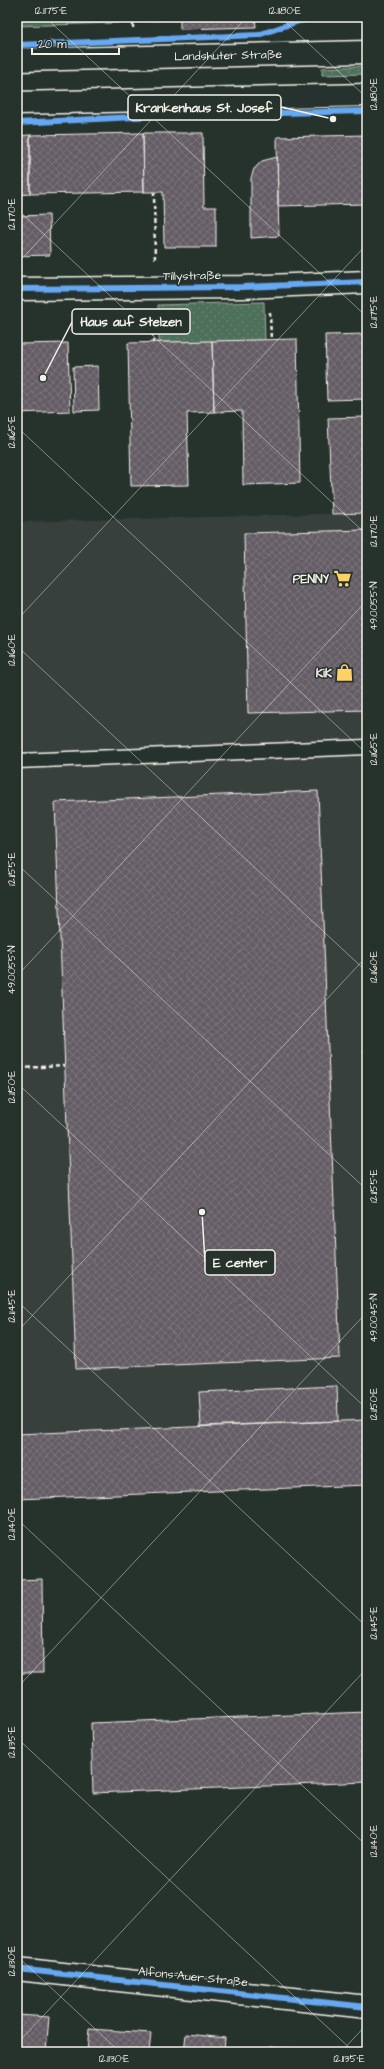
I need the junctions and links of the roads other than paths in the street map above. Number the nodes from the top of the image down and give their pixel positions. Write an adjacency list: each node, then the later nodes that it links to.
1 (367, 52): 2 (street, Landshuter Straße)
2 (17, 60)
3 (367, 95): 4 (street)
4 (17, 103)
5 (367, 282): 6 (street, Tillystraße)
6 (17, 289)
7 (367, 747): 8 (lane)
8 (17, 761)
9 (17, 1969): 10 (street, Alfons-Auer-Straße)
10 (367, 2007)

